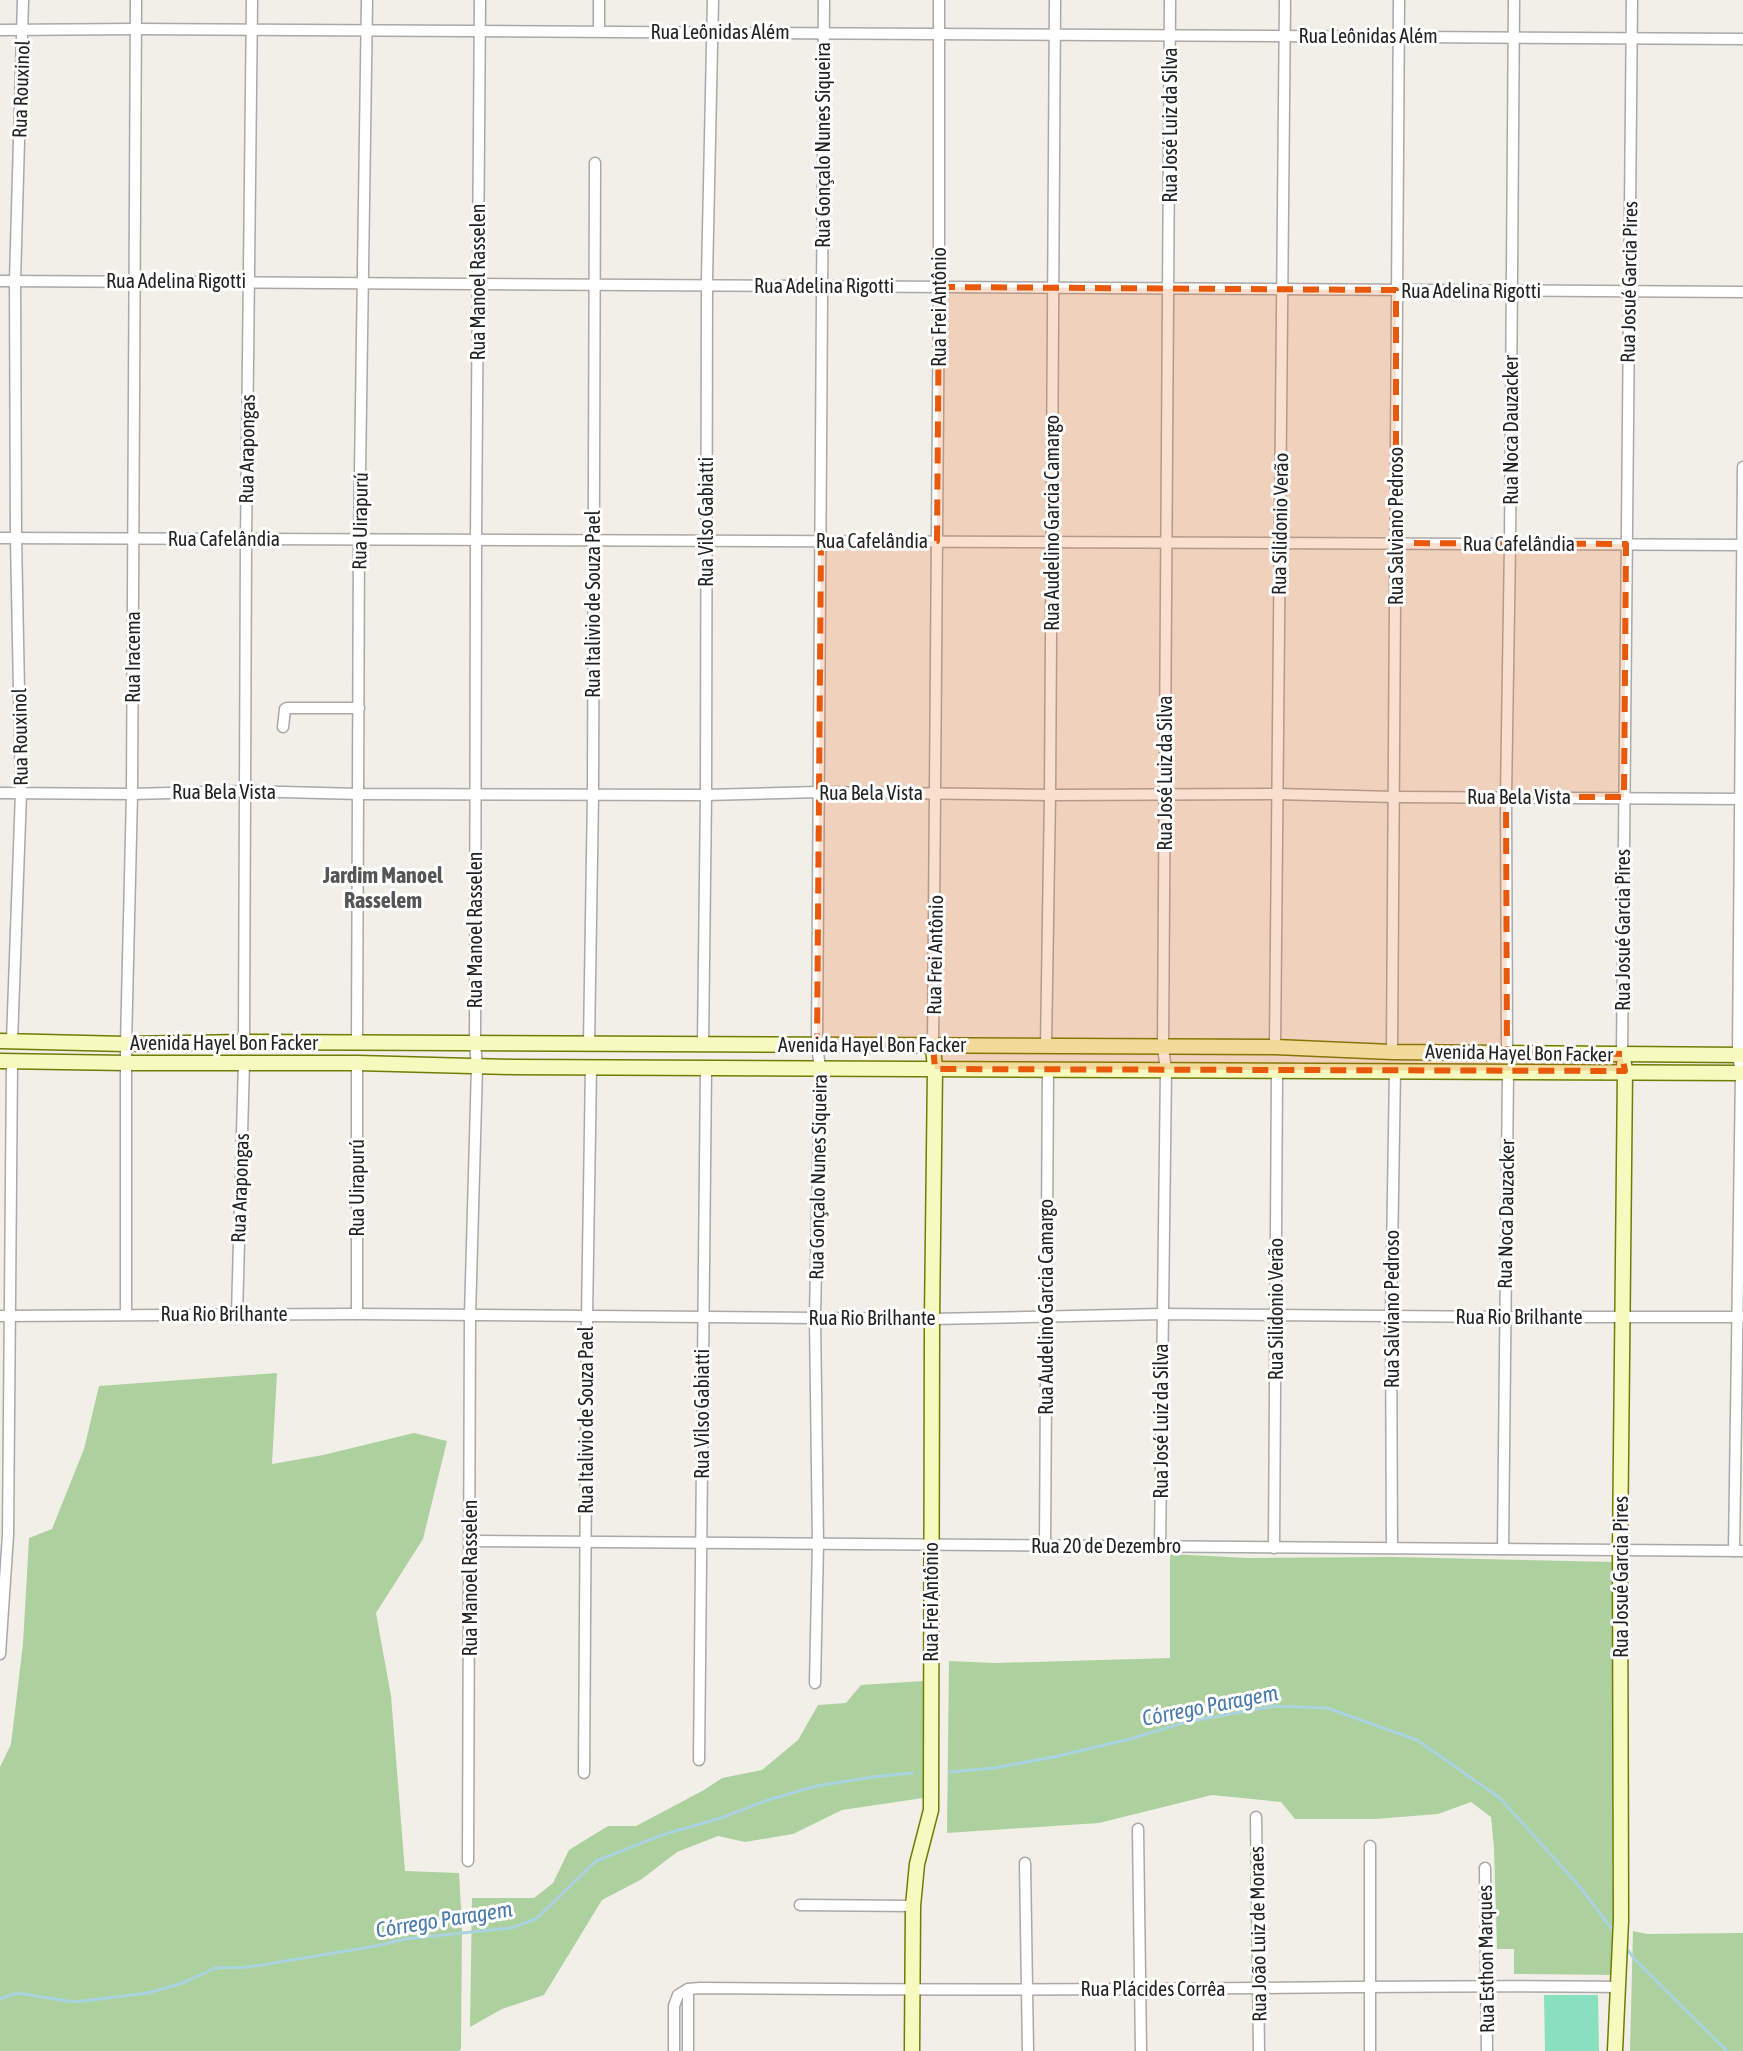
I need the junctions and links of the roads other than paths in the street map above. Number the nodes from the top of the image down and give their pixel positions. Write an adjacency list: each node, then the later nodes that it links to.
1 (23, 0): 19 (street, Rua Rouxinol)
2 (136, 0): 16 (street, Rua Iracema)
3 (252, 0): 17 (street, Rua Arapongas)
4 (367, 0): 20 (street, Rua Uirapurú)
5 (480, 0): 21 (street, Rua Manoel Rasselen)
6 (599, 0): 22 (street)
7 (713, 0): 23 (street, Rua Vilso Gabiatti)
8 (824, 0): 24 (street, Rua Gonçalo Nunes Siqueira)
9 (939, 0): 25 (street, Rua Frei Antônio)
10 (1055, 0): 26 (street, Rua Audelino Garcia Camargo)
11 (1170, 0): 27 (street, Rua José Luiz da Silva)
12 (1285, 0): 28 (street, Rua Silidonio Verão)
13 (1399, 0): 29 (street, Rua Salviano Pedroso)
14 (1514, 0): 30 (street, Rua Noca Dauzacker)
15 (1632, 0): 31 (street, Rua Josué Garcia Pires)
16 (136, 29): 17 (street, Rua Leônidas Além); 19 (street, Rua Leônidas Além); 36 (street, Rua Iracema)
17 (252, 29): 20 (street, Rua Leônidas Além); 37 (street, Rua Arapongas)
18 (0, 30): 19 (street, Rua Leônidas Além)
19 (23, 30): 35 (street, Rua Rouxinol)
20 (367, 30): 21 (street, Rua Leônidas Além); 38 (street, Rua Uirapurú)
21 (480, 31): 22 (street, Rua Leônidas Além); 39 (street, Rua Manoel Rasselen)
22 (599, 31): 23 (street, Rua Leônidas Além)
23 (713, 32): 24 (street, Rua Leônidas Além); 41 (street, Rua Vilso Gabiatti)
24 (824, 33): 25 (street, Rua Leônidas Além); 42 (street, Rua Gonçalo Nunes Siqueira)
25 (940, 34): 26 (street, Rua Leônidas Além); 43 (street, Rua Frei Antônio)
26 (1055, 34): 27 (street, Rua Leônidas Além); 44 (street, Rua Audelino Garcia Camargo)
27 (1171, 35): 28 (street, Rua Leônidas Além); 45 (street, Rua José Luiz da Silva)
28 (1285, 36): 29 (street, Rua Leônidas Além); 46 (street, Rua Silidonio Verão)
29 (1399, 36): 30 (street, Rua Leônidas Além); 47 (street, Rua Salviano Pedroso)
30 (1514, 37): 31 (street, Rua Leônidas Além); 48 (street, Rua Noca Dauzacker)
31 (1632, 38): 32 (street, Rua Leônidas Além); 49 (street, Rua Josué Garcia Pires)
32 (1743, 39)
33 (595, 163): 40 (street, Rua Italivio de Souza Pael)
34 (0, 281): 35 (street, Rua Adelina Rigotti)
35 (15, 281): 36 (street, Rua Adelina Rigotti); 53 (street, Rua Rouxinol)
36 (134, 281): 37 (street, Rua Adelina Rigotti); 54 (street, Rua Iracema)
37 (249, 282): 38 (street, Rua Adelina Rigotti); 55 (street, Rua Arapongas)
38 (363, 283): 39 (street, Rua Adelina Rigotti); 56 (street, Rua Uirapurú)
39 (478, 283): 40 (street, Rua Adelina Rigotti); 57 (street, Rua Manoel Rasselen)
40 (594, 284): 41 (street, Rua Adelina Rigotti); 58 (street, Rua Italivio de Souza Pael)
41 (707, 285): 42 (street, Rua Adelina Rigotti); 59 (street, Rua Vilso Gabiatti)
42 (822, 286): 43 (street, Rua Adelina Rigotti); 60 (street, Rua Gonçalo Nunes Siqueira)
43 (939, 287): 44 (street, Rua Adelina Rigotti); 61 (street, Rua Frei Antônio)
44 (1053, 288): 45 (street, Rua Adelina Rigotti); 62 (street, Rua Audelino Garcia Camargo)
45 (1169, 288): 46 (street, Rua Adelina Rigotti); 63 (street, Rua José Luiz da Silva)
46 (1283, 289): 47 (street, Rua Adelina Rigotti); 64 (street, Rua Silidonio Verão)
47 (1396, 290): 48 (street, Rua Adelina Rigotti); 65 (street, Rua Salviano Pedroso)
48 (1512, 291): 49 (street, Rua Adelina Rigotti); 66 (street, Rua Noca Dauzacker)
49 (1629, 292): 50 (street, Rua Adelina Rigotti); 67 (street, Rua Josué Garcia Pires)
50 (1743, 292)
51 (1743, 467): 68 (street)
52 (0, 538): 53 (street, Rua Cafelândia)
53 (16, 538): 54 (street, Rua Cafelândia); 74 (street, Rua Rouxinol)
54 (133, 538): 55 (street, Rua Cafelândia); 77 (street, Rua Iracema)
55 (246, 539): 56 (street, Rua Cafelândia); 71 (street, Rua Arapongas)
56 (359, 539): 57 (street, Rua Cafelândia); 69 (street, Rua Uirapurú)
57 (476, 540): 58 (street, Rua Cafelândia); 75 (street, Rua Manoel Rasselen)
58 (593, 540): 59 (street, Rua Cafelândia); 79 (street, Rua Italivio de Souza Pael)
59 (705, 541): 60 (street, Rua Cafelândia); 81 (street, Rua Vilso Gabiatti)
60 (821, 541): 61 (street, Rua Cafelândia); 72 (street, Rua Gonçalo Nunes Siqueira)
61 (937, 541): 62 (street, Rua Cafelândia); 76 (street, Rua Frei Antônio)
62 (1051, 542): 63 (street, Rua Cafelândia); 82 (street, Rua Audelino Garcia Camargo)
63 (1167, 542): 64 (street, Rua Cafelândia); 83 (street, Rua José Luiz da Silva)
64 (1280, 543): 65 (street, Rua Cafelândia); 80 (street, Rua Silidonio Verão)
65 (1396, 543): 66 (street, Rua Cafelândia); 84 (street, Rua Salviano Pedroso)
66 (1510, 544): 67 (street, Rua Cafelândia); 85 (street, Rua Noca Dauzacker)
67 (1626, 544): 68 (street, Rua Cafelândia); 86 (street, Rua Josué Garcia Pires)
68 (1743, 545): 87 (street)
69 (359, 708): 70 (street); 78 (street, Rua Uirapurú)
70 (283, 727)
71 (245, 791): 77 (street, Rua Bela Vista); 78 (street, Rua Bela Vista); 89 (street, Rua Arapongas)
72 (818, 792): 76 (street, Rua Bela Vista); 81 (street, Rua Bela Vista); 95 (street, Rua Gonçalo Nunes Siqueira)
73 (0, 793): 74 (street, Rua Bela Vista)
74 (21, 793): 77 (street, Rua Bela Vista); 88 (street, Rua Rouxinol)
75 (475, 793): 78 (street, Rua Bela Vista); 79 (street, Rua Bela Vista); 91 (street, Rua Manoel Rasselen)
76 (937, 793): 82 (street, Rua Bela Vista); 96 (street, Rua Frei Antônio)
77 (132, 794): 92 (street, Rua Iracema)
78 (359, 794): 90 (street, Rua Uirapurú)
79 (593, 794): 81 (street, Rua Bela Vista); 93 (street, Rua Italivio de Souza Pael)
80 (1277, 794): 83 (street, Rua Bela Vista); 84 (street, Rua Bela Vista); 99 (street, Rua Silidonio Verão)
81 (706, 795): 94 (street, Rua Vilso Gabiatti)
82 (1050, 795): 83 (street, Rua Bela Vista); 97 (street, Rua Audelino Garcia Camargo)
83 (1165, 795): 98 (street, Rua José Luiz da Silva)
84 (1394, 797): 85 (street, Rua Bela Vista); 101 (street, Rua Salviano Pedroso)
85 (1506, 797): 86 (street, Rua Bela Vista); 100 (street, Rua Noca Dauzacker)
86 (1624, 797): 87 (street, Rua Bela Vista); 102 (street, Rua Josué Garcia Pires)
87 (1742, 799): 103 (street)
88 (6, 1041): 92 (main road, Avenida Hayel Bon Facker)
89 (244, 1042): 90 (main road, Avenida Hayel Bon Facker); 92 (main road, Avenida Hayel Bon Facker)
90 (357, 1043): 91 (main road, Avenida Hayel Bon Facker)
91 (475, 1043): 93 (main road, Avenida Hayel Bon Facker); 108 (street, Rua Manoel Rasselen)
92 (126, 1044): 106 (street, Rua Iracema)
93 (589, 1044): 94 (main road, Avenida Hayel Bon Facker)
94 (703, 1044): 95 (main road, Avenida Hayel Bon Facker)
95 (817, 1045): 96 (main road, Avenida Hayel Bon Facker); 111 (street, Rua Gonçalo Nunes Siqueira)
96 (933, 1046): 97 (main road, Avenida Hayel Bon Facker); 112 (main road, Rua Frei Antônio)
97 (1046, 1046): 98 (main road, Avenida Hayel Bon Facker)
98 (1163, 1047): 99 (main road, Avenida Hayel Bon Facker); 114 (street, Rua José Luiz da Silva)
99 (1275, 1047): 101 (main road, Avenida Hayel Bon Facker)
100 (1507, 1051): 101 (main road, Avenida Hayel Bon Facker); 102 (main road, Avenida Hayel Bon Facker)
101 (1392, 1052)
102 (1622, 1054): 103 (main road, Avenida Hayel Bon Facker); 118 (main road, Rua Josué Garcia Pires)
103 (1740, 1055): 119 (street)
104 (6, 1061): 106 (main road, Avenida Hayel Bon Facker); 124 (street)
105 (244, 1062): 106 (main road, Avenida Hayel Bon Facker); 107 (main road, Avenida Hayel Bon Facker); 121 (street, Rua Arapongas)
106 (126, 1063): 120 (street, Rua Iracema)
107 (357, 1063): 108 (main road, Avenida Hayel Bon Facker); 122 (street, Rua Uirapurú)
108 (477, 1067): 109 (main road, Avenida Hayel Bon Facker); 125 (street, Rua Manoel Rasselen)
109 (591, 1067): 110 (main road, Avenida Hayel Bon Facker); 127 (street, Rua Italivio de Souza Pael)
110 (706, 1068): 111 (main road, Avenida Hayel Bon Facker); 133 (street, Rua Vilso Gabiatti)
111 (820, 1068): 112 (main road, Avenida Hayel Bon Facker); 128 (street, Rua Gonçalo Nunes Siqueira)
112 (935, 1069): 113 (main road, Avenida Hayel Bon Facker); 135 (main road, Rua Frei Antônio)
113 (1048, 1069): 114 (main road, Avenida Hayel Bon Facker); 134 (street, Rua Audelino Garcia Camargo)
114 (1166, 1070): 116 (main road, Avenida Hayel Bon Facker); 123 (street, Rua José Luiz da Silva)
115 (1395, 1070): 116 (main road, Avenida Hayel Bon Facker); 117 (main road, Avenida Hayel Bon Facker); 129 (street, Rua Salviano Pedroso)
116 (1277, 1071): 126 (street, Rua Silidonio Verão)
117 (1508, 1071): 118 (main road, Avenida Hayel Bon Facker); 130 (street, Rua Noca Dauzacker)
118 (1625, 1071): 119 (main road, Avenida Hayel Bon Facker); 131 (main road, Rua Josué Garcia Pires)
119 (1742, 1073): 132 (street)
120 (126, 1314): 121 (street, Rua Rio Brilhante); 124 (street, Rua Rio Brilhante)
121 (237, 1314): 122 (street, Rua Rio Brilhante)
122 (357, 1314): 125 (street, Rua Rio Brilhante)
123 (1162, 1314): 126 (street, Rua Rio Brilhante); 134 (street, Rua Rio Brilhante); 143 (street, Rua José Luiz da Silva)
124 (6, 1316): 136 (street)
125 (470, 1316): 127 (street, Rua Rio Brilhante); 137 (street, Rua Manoel Rasselen)
126 (1276, 1316): 129 (street, Rua Rio Brilhante); 144 (street, Rua Silidonio Verão)
127 (587, 1317): 133 (street, Rua Rio Brilhante); 138 (street, Rua Italivio de Souza Pael)
128 (815, 1317): 133 (street, Rua Rio Brilhante); 135 (street, Rua Rio Brilhante); 140 (street, Rua Gonçalo Nunes Siqueira)
129 (1391, 1317): 130 (street, Rua Rio Brilhante); 145 (street, Rua Salviano Pedroso)
130 (1505, 1317): 131 (street, Rua Rio Brilhante); 146 (street, Rua Noca Dauzacker)
131 (1622, 1317): 132 (street, Rua Rio Brilhante); 147 (main road, Rua Josué Garcia Pires)
132 (1740, 1317): 148 (street)
133 (702, 1318): 139 (street, Rua Vilso Gabiatti)
134 (1046, 1318): 135 (street, Rua Rio Brilhante); 142 (street, Rua Audelino Garcia Camargo)
135 (932, 1319): 141 (main road, Rua Frei Antônio)
136 (4, 1535): 149 (street)
137 (470, 1541): 138 (street, Rua 20 de Dezembro); 156 (street, Rua Manoel Rasselen)
138 (586, 1542): 139 (street, Rua 20 de Dezembro); 152 (street, Rua Italivio de Souza Pael)
139 (701, 1543): 140 (street, Rua 20 de Dezembro); 151 (street, Rua Vilso Gabiatti)
140 (818, 1544): 141 (street, Rua 20 de Dezembro); 150 (street, Rua Gonçalo Nunes Siqueira)
141 (932, 1545): 142 (street, Rua 20 de Dezembro); 160 (main road, Rua Frei Antônio)
142 (1045, 1546): 143 (street, Rua 20 de Dezembro)
143 (1160, 1547): 144 (street, Rua 20 de Dezembro)
144 (1274, 1548): 145 (street, Rua 20 de Dezembro)
145 (1392, 1548): 146 (street, Rua 20 de Dezembro)
146 (1503, 1549): 147 (street, Rua 20 de Dezembro)
147 (1620, 1550): 148 (street, Rua 20 de Dezembro); 163 (main road, Rua Josué Garcia Pires)
148 (1738, 1551)
149 (0, 1654)
150 (815, 1683)
151 (699, 1760)
152 (584, 1773)
153 (1256, 1817): 164 (street, Rua João Luiz de Moraes)
154 (1138, 1829): 166 (street)
155 (1370, 1846): 162 (street)
156 (468, 1861)
157 (1025, 1863): 168 (street)
158 (1485, 1868): 161 (street, Rua Esthon Marques)
159 (800, 1905): 160 (street)
160 (913, 1906): 167 (main road, Rua Frei Antônio)
161 (1487, 1985): 162 (street, Rua Plácides Corrêa); 163 (street, Rua Plácides Corrêa); 176 (street, Rua Esthon Marques)
162 (1370, 1986): 164 (street, Rua Plácides Corrêa); 175 (street)
163 (1619, 1987): 177 (main road, Rua Josué Garcia Pires)
164 (1259, 1988): 166 (street, Rua Plácides Corrêa); 174 (street, Rua João Luiz de Moraes)
165 (688, 1989): 167 (street, Rua Plácides Corrêa); 169 (street); 170 (street)
166 (1141, 1989): 168 (street, Rua Plácides Corrêa); 173 (street)
167 (912, 1990): 168 (street, Rua Plácides Corrêa); 171 (main road, Rua Frei Antônio)
168 (1028, 1990): 172 (street)
169 (674, 2051)
170 (688, 2051)
171 (912, 2051)
172 (1028, 2051)
173 (1141, 2051)
174 (1259, 2051)
175 (1370, 2051)
176 (1487, 2051)
177 (1615, 2051)

